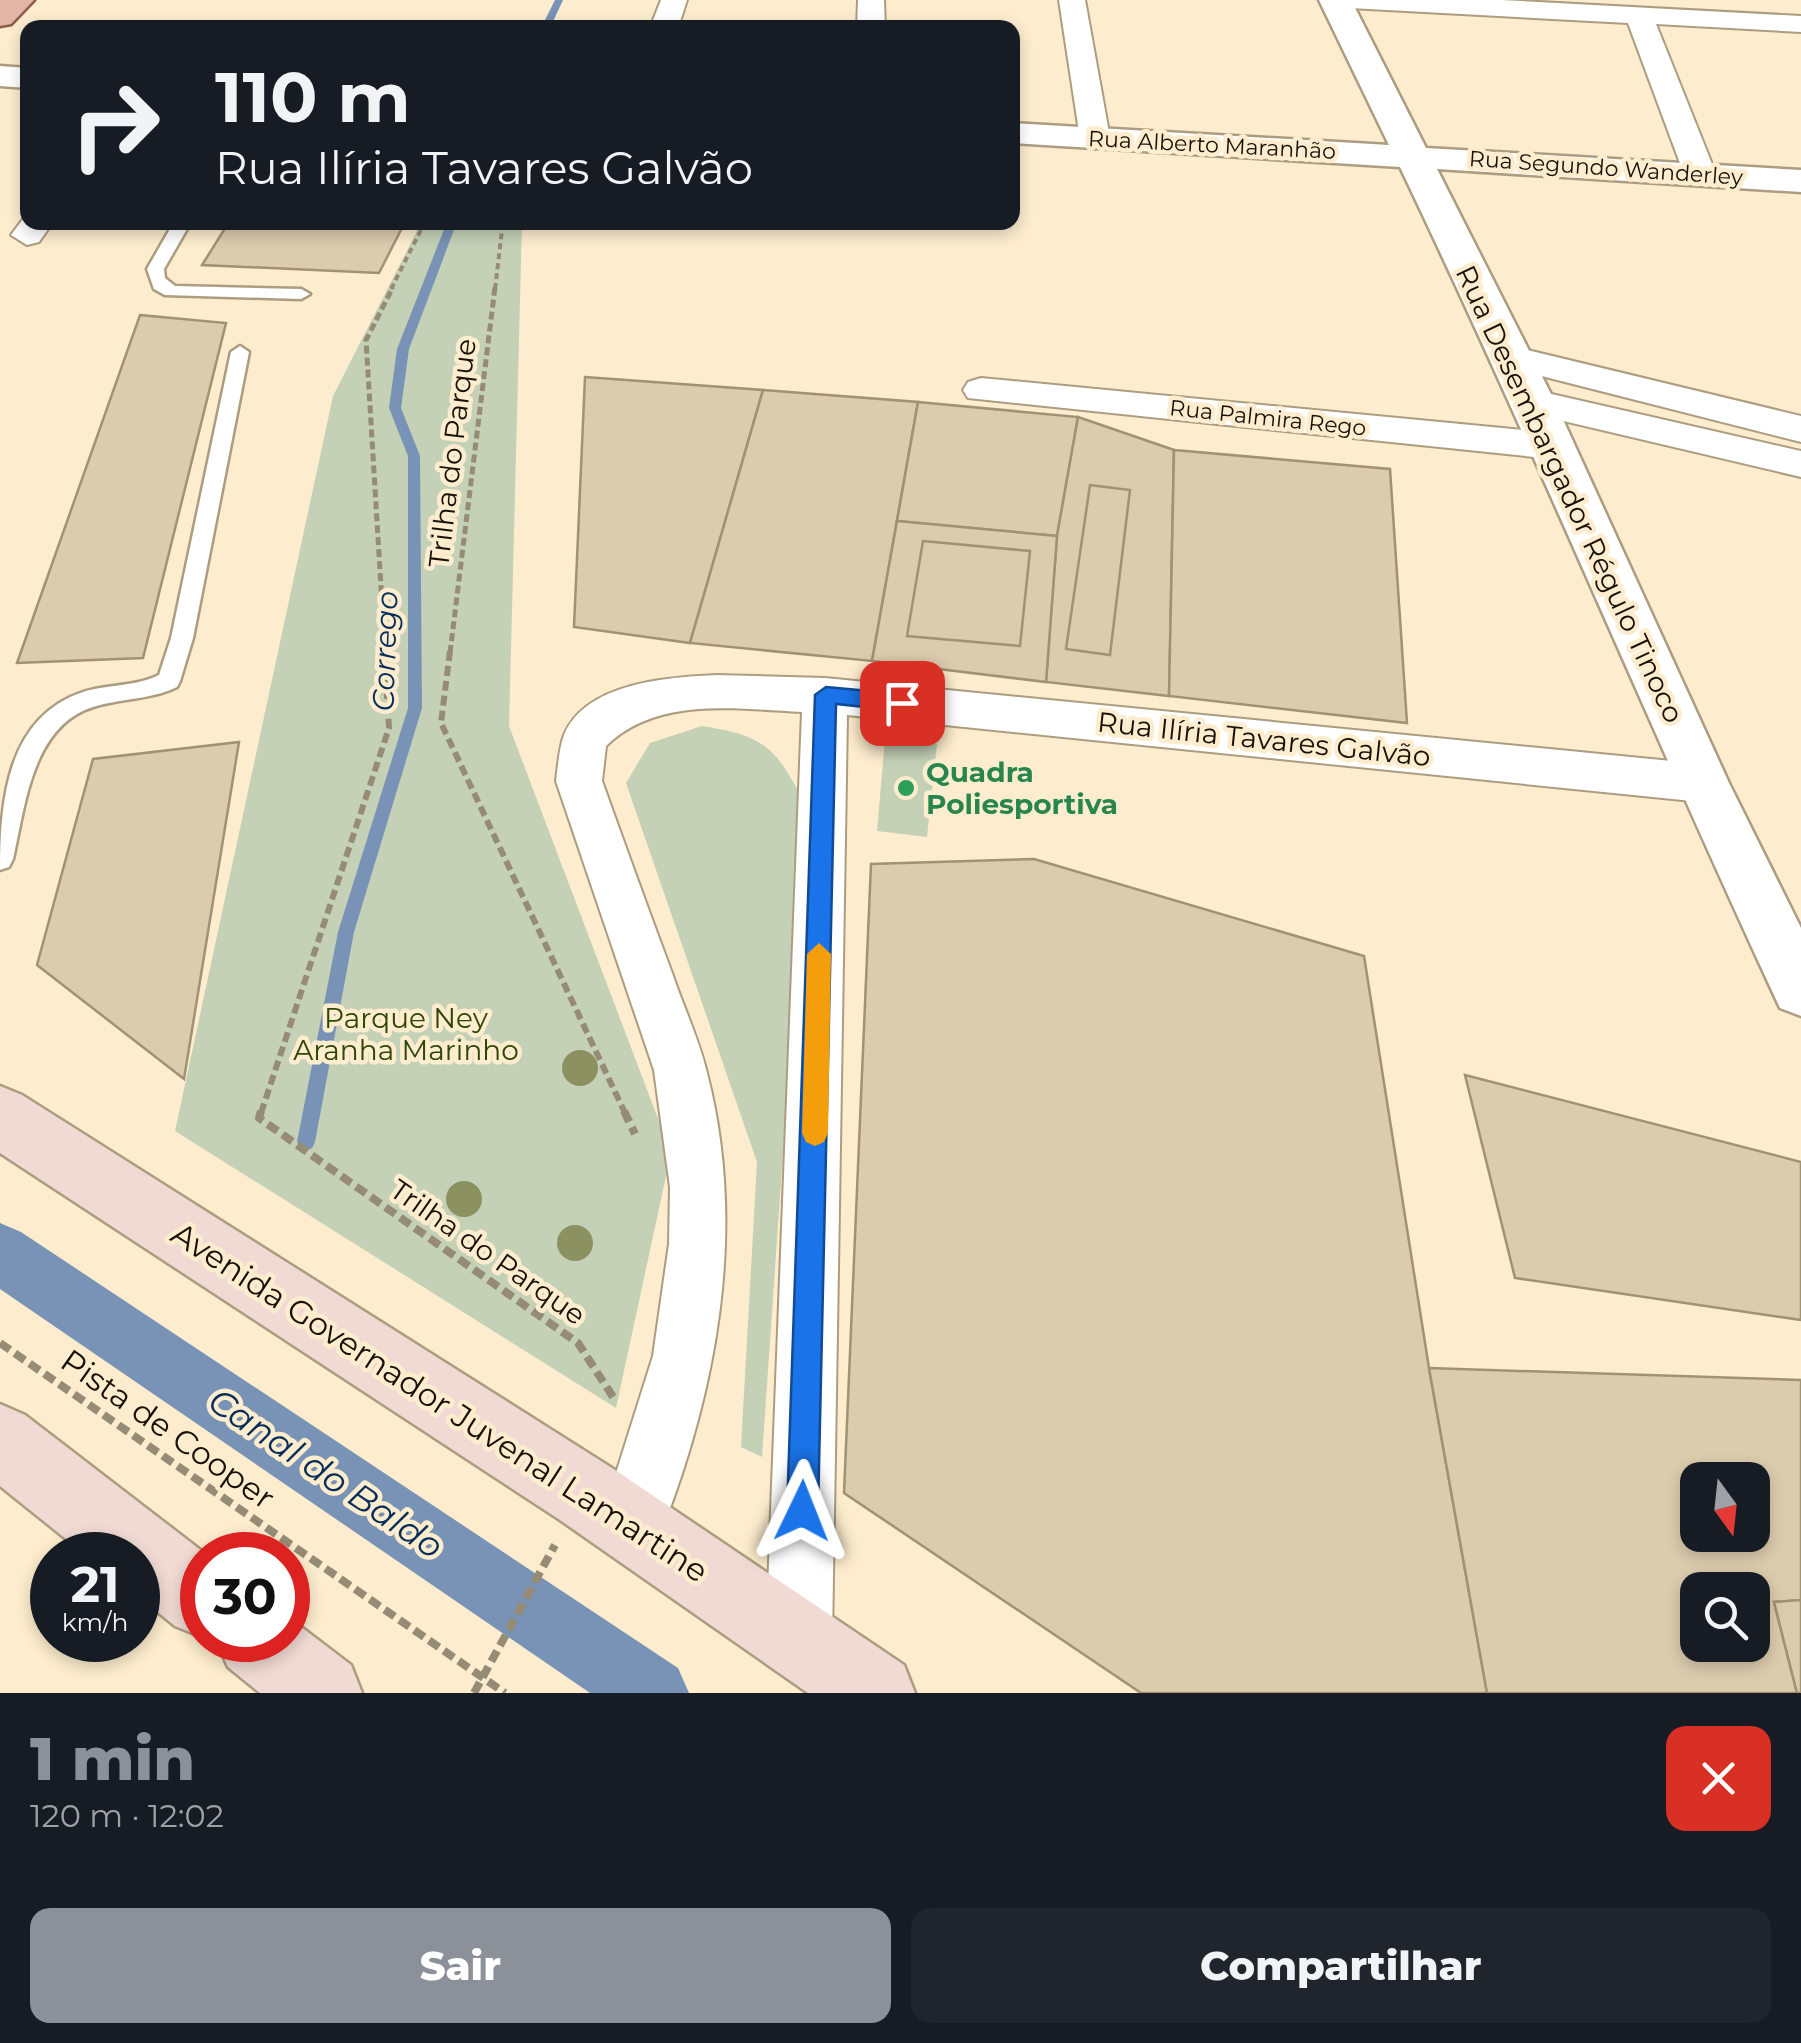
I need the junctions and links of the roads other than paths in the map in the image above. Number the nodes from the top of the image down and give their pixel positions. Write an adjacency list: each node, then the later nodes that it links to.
1 (18, 0): 6 (main road)
2 (1072, 0): 9 (street)
3 (1335, 0): 10 (street, Rua Desembargador Régulo Tinoco)
4 (1350, 0): 5 (street)
5 (1639, 16): 7 (street); 11 (street)
6 (0, 17)
7 (1801, 24)
8 (1020, 133): 9 (street, Rua Alberto Maranhão)
9 (1096, 138): 10 (street, Rua Alberto Maranhão)
10 (1411, 156): 11 (street, Rua Segundo Wanderley); 16 (street, Rua Desembargador Régulo Tinoco)
11 (1700, 174): 12 (street, Rua Segundo Wanderley)
12 (1801, 181)
13 (178, 230): 14 (lane)
14 (301, 294)
15 (240, 352): 24 (lane)
16 (1511, 357): 18 (street, Rua Desembargador Régulo Tinoco); 19 (street)
17 (980, 390): 20 (street, Rua Palmira Rego)
18 (1534, 402): 20 (street, Rua Desembargador Régulo Tinoco); 21 (street)
19 (1801, 429)
20 (1554, 446): 23 (street, Rua Desembargador Régulo Tinoco)
21 (1801, 464)
22 (826, 695): 23 (street, Rua Ilíria Tavares Galvão); 28 (street, Rua Ilíria Tavares Galvão); 30 (street)
23 (1702, 783): 25 (street, Rua Desembargador Régulo Tinoco)
24 (0, 859)
25 (1801, 989)
26 (0, 1117): 28 (main road, Avenida Governador Juvenal Lamartine)
27 (0, 1440): 29 (main road)
28 (632, 1524): 30 (main road, Avenida Governador Juvenal Lamartine)
29 (180, 1582)
30 (799, 1640): 33 (main road, Avenida Governador Juvenal Lamartine)
31 (283, 1662): 32 (main road)
32 (323, 1693)
33 (876, 1693)

